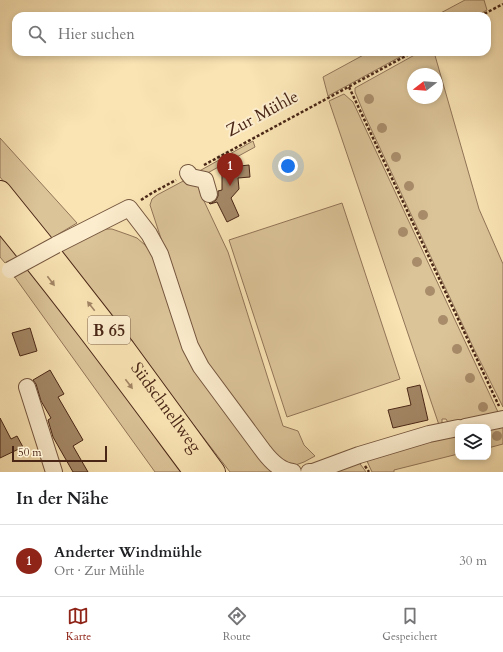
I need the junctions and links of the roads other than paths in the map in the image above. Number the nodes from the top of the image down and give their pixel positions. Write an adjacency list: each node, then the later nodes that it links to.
1 (188, 173): 3 (street)
2 (0, 192): 12 (highway, Südschnellweg / B 65, one-way to 2)
3 (209, 194)
4 (0, 218): 11 (highway, Südschnellweg / B 65, one-way to 11)
5 (5, 272): 13 (street, bridge)
6 (27, 387): 10 (street)
7 (501, 414): 8 (street)
8 (473, 424)
9 (455, 429): 14 (street)
10 (54, 472)
11 (194, 472)
12 (214, 472)
13 (293, 472)
14 (309, 472)

